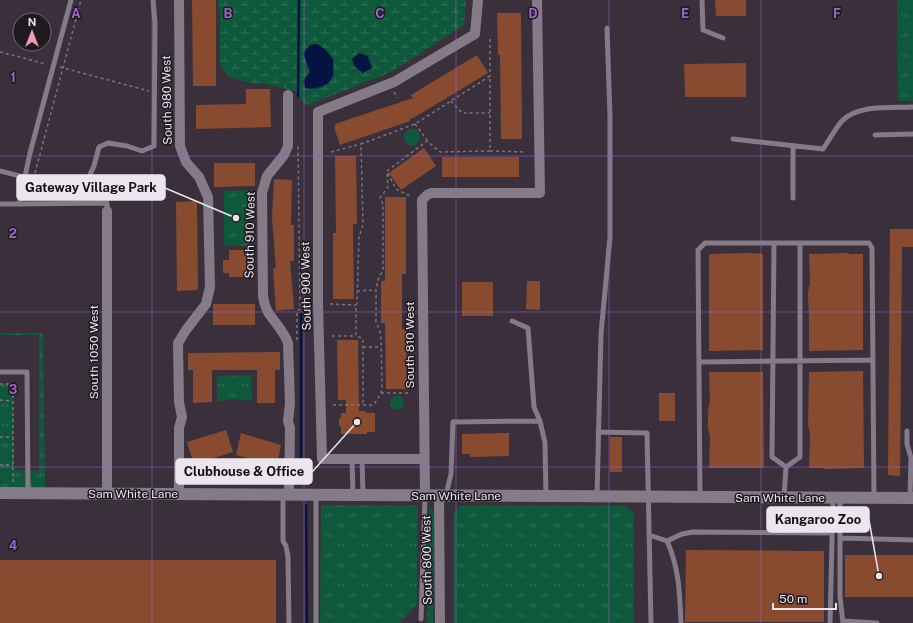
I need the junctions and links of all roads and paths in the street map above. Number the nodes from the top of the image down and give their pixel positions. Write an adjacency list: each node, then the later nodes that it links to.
1 (71, 0): 12 (lane)
2 (81, 0): 13 (path)
3 (153, 0): 15 (lane)
4 (179, 0): 81 (street, South 980 West)
5 (478, 0): 72 (street, South 900 West)
6 (537, 0): 73 (street, South 810 West)
7 (702, 0): 9 (lane)
8 (607, 28): 69 (lane)
9 (723, 38)
10 (490, 39): 14 (path)
11 (0, 52): 12 (path)
12 (53, 66): 13 (path); 33 (lane)
13 (63, 68): 15 (path); 34 (path)
14 (490, 76): 17 (path); 19 (path)
15 (154, 92): 34 (lane)
16 (288, 95): 82 (street, South 910 West)
17 (451, 101): 19 (path); 20 (path)
18 (913, 107): 27 (lane)
19 (490, 113): 28 (path)
20 (415, 124): 25 (path); 26 (path)
21 (913, 134): 22 (lane)
22 (875, 135)
23 (298, 139): 50 (path)
24 (733, 139): 27 (lane)
25 (427, 141): 28 (path); 32 (path)
26 (361, 144): 29 (path); 44 (path)
27 (793, 146): 36 (lane)
28 (490, 151): 30 (path)
29 (331, 152)
30 (526, 152)
31 (0, 171): 33 (lane)
32 (387, 171): 35 (path); 43 (path)
33 (24, 178): 34 (lane); 38 (lane)
34 (33, 180): 39 (path)
35 (412, 197)
36 (793, 198)
37 (0, 204): 38 (lane)
38 (19, 204): 39 (lane)
39 (27, 204): 40 (lane)
40 (107, 211): 80 (street, South 1050 West)
41 (774, 243): 42 (lane); 54 (lane); 56 (lane)
42 (800, 243): 53 (lane); 55 (lane)
43 (376, 290): 44 (path); 52 (path)
44 (357, 291): 46 (path)
45 (330, 304): 46 (path)
46 (356, 305): 49 (path)
47 (512, 321): 67 (lane)
48 (332, 336): 49 (path)
49 (356, 336): 51 (path)
50 (297, 342)
51 (363, 347): 52 (path); 66 (path)
52 (381, 347): 59 (path)
53 (873, 360): 55 (lane); 93 (lane)
54 (773, 361): 55 (lane); 56 (lane); 76 (lane)
55 (801, 361): 76 (lane)
56 (699, 362): 90 (lane)
57 (0, 372): 79 (lane)
58 (0, 384): 64 (path)
59 (381, 393): 60 (path); 66 (path)
60 (397, 393): 61 (path); 62 (path)
61 (410, 393)
62 (397, 396)
63 (0, 400): 64 (path)
64 (13, 401): 71 (path)
65 (333, 405): 66 (path)
66 (363, 405)
67 (540, 421): 85 (lane); 87 (lane)
68 (907, 431): 94 (lane)
69 (598, 432): 88 (lane); 89 (lane)
70 (0, 437): 71 (path)
71 (13, 437): 75 (path)
72 (357, 459): 73 (street); 84 (lane); 84 (lane)
73 (424, 459): 86 (street, South 810 West)
74 (0, 465): 75 (path)
75 (13, 465): 77 (path)
76 (786, 467): 91 (lane)
77 (13, 482)
78 (0, 493): 79 (street, Sam White Lane)
79 (28, 493): 80 (street, Sam White Lane)
80 (107, 493): 81 (street, Sam White Lane)
81 (179, 494): 82 (street, Sam White Lane)
82 (286, 495): 83 (street, Sam White Lane); 102 (lane)
83 (316, 495): 84 (street, Sam White Lane); 103 (lane)
84 (358, 495): 86 (street, Sam White Lane)
85 (442, 496): 86 (street, Sam White Lane); 87 (street, Sam White Lane); 104 (street, South 800 West)
86 (425, 497): 100 (lane)
87 (546, 497): 88 (street, Sam White Lane)
88 (597, 497): 89 (street, Sam White Lane)
89 (648, 497): 90 (street, Sam White Lane); 96 (lane)
90 (700, 497): 91 (street, Sam White Lane)
91 (784, 498): 92 (street, Sam White Lane)
92 (837, 498): 93 (street, Sam White Lane); 95 (lane); 97 (lane)
93 (874, 498): 94 (street, Sam White Lane)
94 (912, 498)
95 (832, 533): 99 (lane); 107 (lane)
96 (649, 535): 99 (lane); 105 (lane)
97 (841, 538): 98 (lane); 101 (lane)
98 (913, 540)
99 (667, 541): 106 (lane)
100 (421, 619)
101 (843, 622): 108 (lane)
102 (289, 623)
103 (316, 623)
104 (440, 623)
105 (651, 623)
106 (681, 623)
107 (830, 623)
108 (877, 623)

